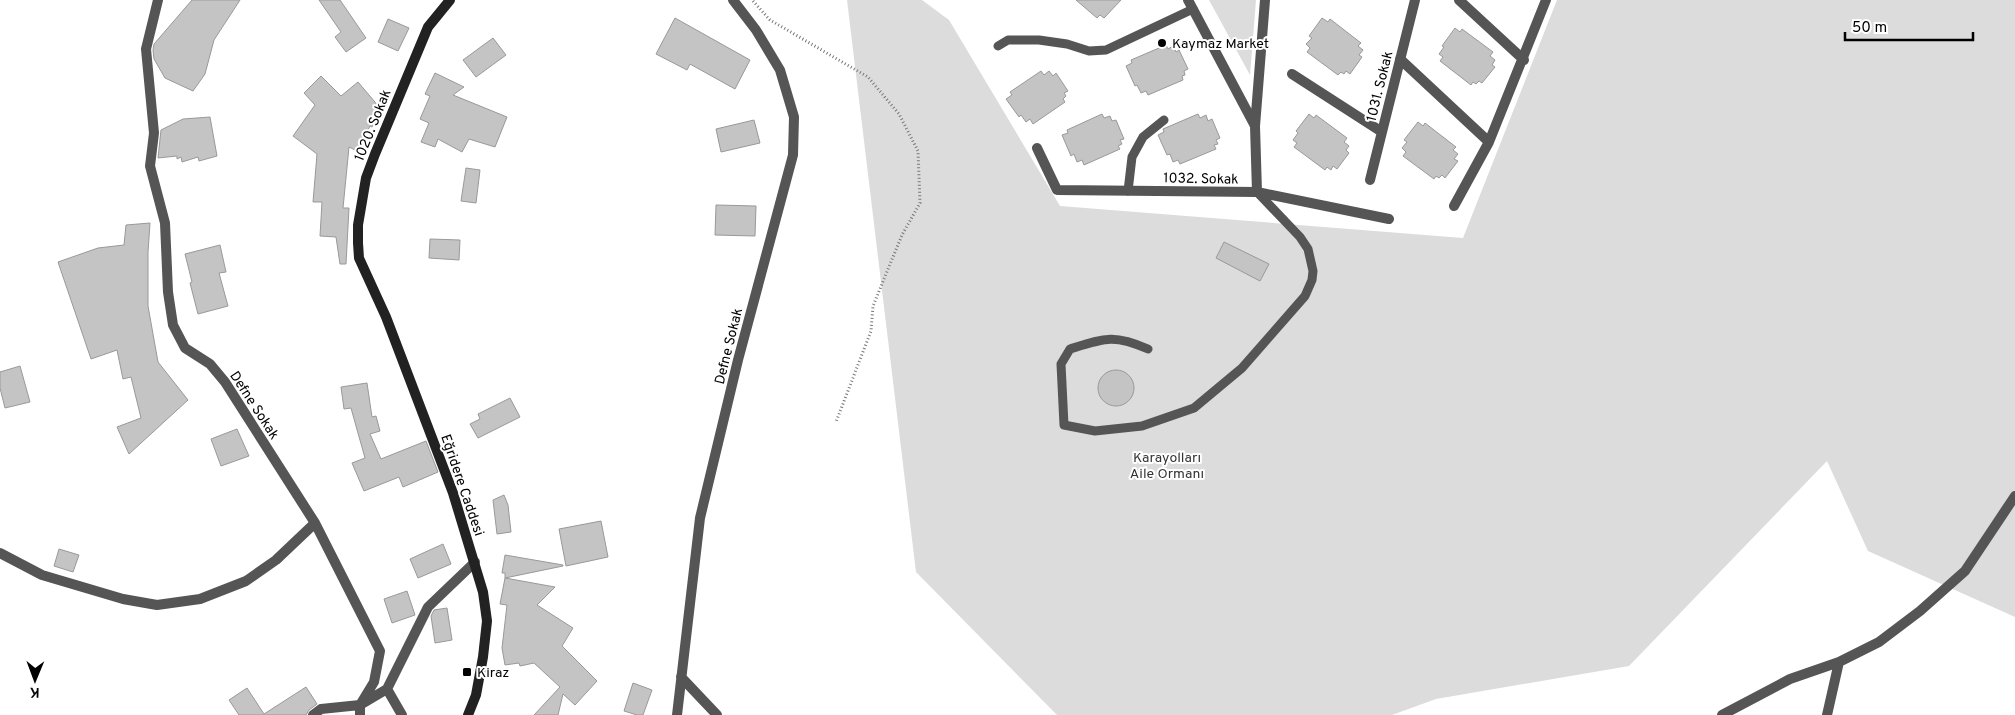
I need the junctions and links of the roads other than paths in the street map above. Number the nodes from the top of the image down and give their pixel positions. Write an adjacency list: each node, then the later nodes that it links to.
1 (158, 0): 26 (street, Defne Sokak)
2 (450, 0): 23 (street, 1020. Sokak)
3 (733, 0): 30 (street, Defne Sokak)
4 (1265, 0): 14 (street)
5 (1415, 0): 10 (street, 1031. Sokak)
6 (1459, 0): 11 (street)
7 (1546, 0): 11 (street)
8 (1190, 5): 9 (lane); 14 (street)
9 (998, 46)
10 (1400, 58): 15 (street, 1031. Sokak); 16 (street)
11 (1524, 60): 16 (street)
12 (1292, 74): 15 (street)
13 (1164, 120): 19 (lane)
14 (1255, 126): 20 (street)
15 (1382, 132): 18 (street, 1031. Sokak)
16 (1489, 142): 21 (street)
17 (1037, 148): 19 (street, 1032. Sokak)
18 (1370, 180)
19 (1128, 191): 20 (street, 1032. Sokak)
20 (1257, 192): 22 (street, 1032. Sokak); 24 (lane)
21 (1454, 206)
22 (1389, 219)
23 (364, 272): 28 (street, Eğridere Caddesi)
24 (1148, 349)
25 (2015, 496): 29 (street)
26 (315, 523): 27 (street); 32 (street, Defne Sokak)
27 (0, 553)
28 (475, 562): 31 (street); 35 (street, Eğridere Caddesi)
29 (1839, 662): 38 (street); 39 (street)
30 (681, 677): 36 (street, Defne Sokak); 37 (street)
31 (387, 689): 32 (street); 34 (street)
32 (360, 710): 33 (street)
33 (313, 715)
34 (402, 715)
35 (468, 715)
36 (677, 715)
37 (717, 715)
38 (1722, 715)
39 (1827, 715)

